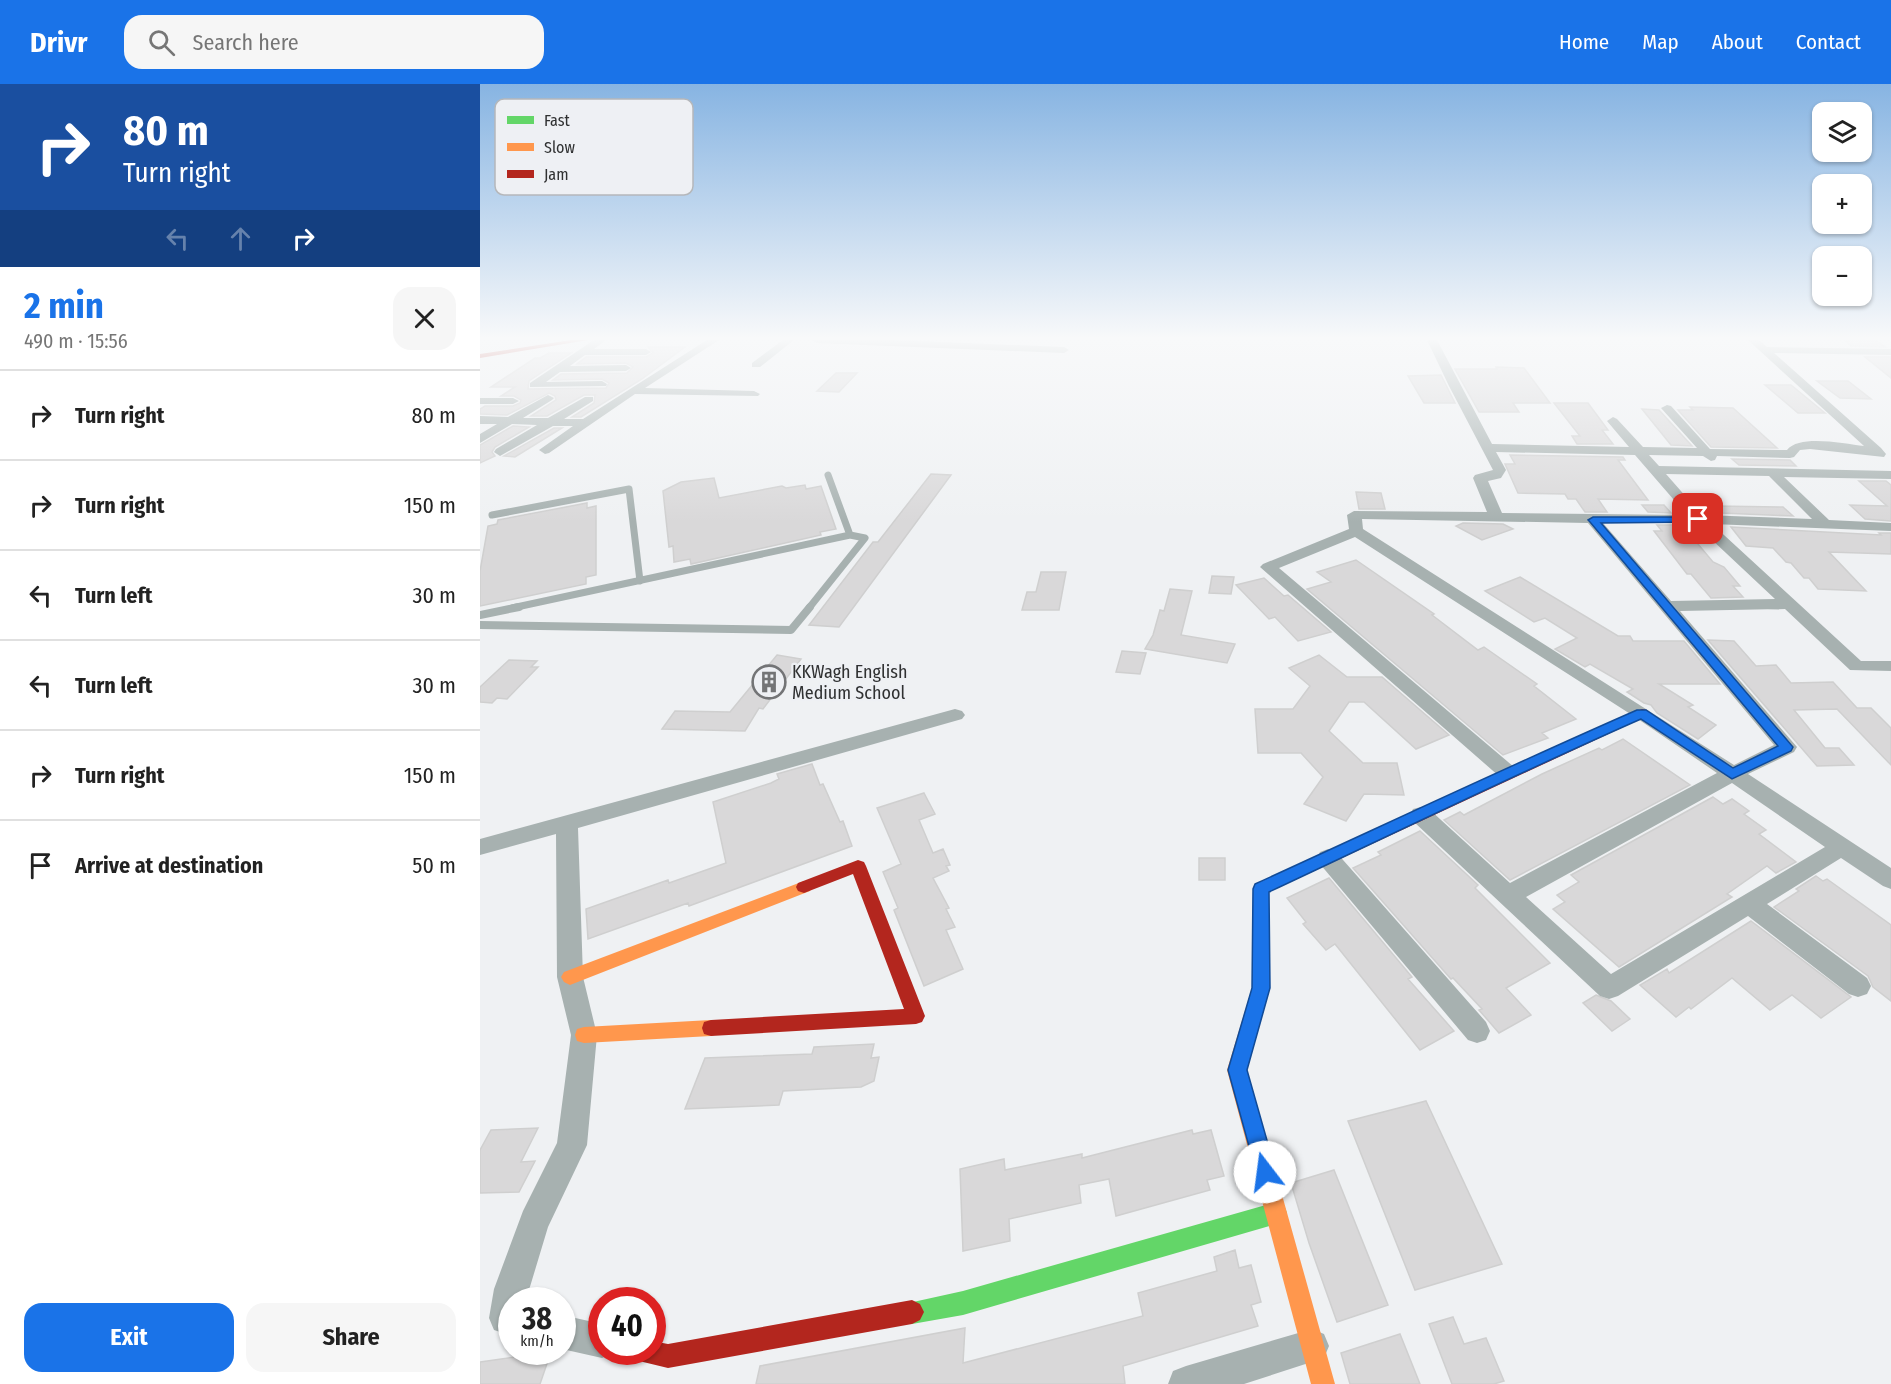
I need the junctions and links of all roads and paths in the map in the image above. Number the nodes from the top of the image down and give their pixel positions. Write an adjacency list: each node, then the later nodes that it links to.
1 (480, 401): 2 (street)
2 (513, 401)
3 (544, 401): 10 (street)
4 (586, 401): 12 (street)
5 (618, 401): 13 (street)
6 (1462, 401): 15 (street)
7 (1822, 401): 18 (street)
8 (1667, 408): 20 (street)
9 (480, 420): 10 (street)
10 (511, 420): 12 (street); 14 (street)
11 (1613, 421): 17 (street)
12 (551, 422): 13 (street); 19 (street)
13 (585, 423): 16 (street)
14 (480, 439)
15 (1488, 448): 17 (street); 28 (street)
16 (545, 450)
17 (1638, 450): 20 (street); 22 (street)
18 (1877, 451): 20 (street); 21 (street)
19 (500, 452)
20 (1706, 452): 23 (street)
21 (1891, 463)
22 (1655, 470): 23 (street); 29 (street)
23 (1725, 471): 24 (street)
24 (1773, 472): 26 (street); 31 (street)
25 (828, 475): 34 (lane)
26 (1891, 475)
27 (492, 515): 35 (lane)
28 (1496, 516): 30 (street); 33 (street)
29 (1698, 519): 30 (street); 31 (street); 36 (street)
30 (1593, 520): 37 (street)
31 (1825, 524): 32 (street)
32 (1891, 527)
33 (1356, 531): 41 (street); 43 (street)
34 (850, 535): 35 (lane); 39 (lane)
35 (640, 581): 38 (lane)
36 (1787, 604): 37 (street); 40 (street)
37 (1669, 606): 44 (street)
38 (480, 615)
39 (480, 625)
40 (1891, 666)
41 (1642, 713): 43 (street); 44 (street)
42 (955, 715): 46 (street)
43 (1507, 772): 45 (street)
44 (1732, 774): 48 (street); 51 (street)
45 (1421, 815): 49 (street); 51 (street)
46 (567, 823): 47 (street); 53 (street)
47 (480, 847)
48 (1842, 847): 50 (street); 52 (street)
49 (1328, 858): 55 (street); 57 (street)
50 (1891, 880)
51 (1509, 895): 52 (street)
52 (1749, 903): 54 (street)
53 (570, 977): 56 (street); 56 (street)
54 (1857, 986)
55 (1477, 1030)
56 (584, 1035): 58 (street)
57 (1276, 1213): 59 (street); 60 (street)
58 (513, 1287)
59 (1312, 1346): 61 (street); 62 (street)
60 (666, 1356)
61 (1186, 1384)
62 (1323, 1384)

